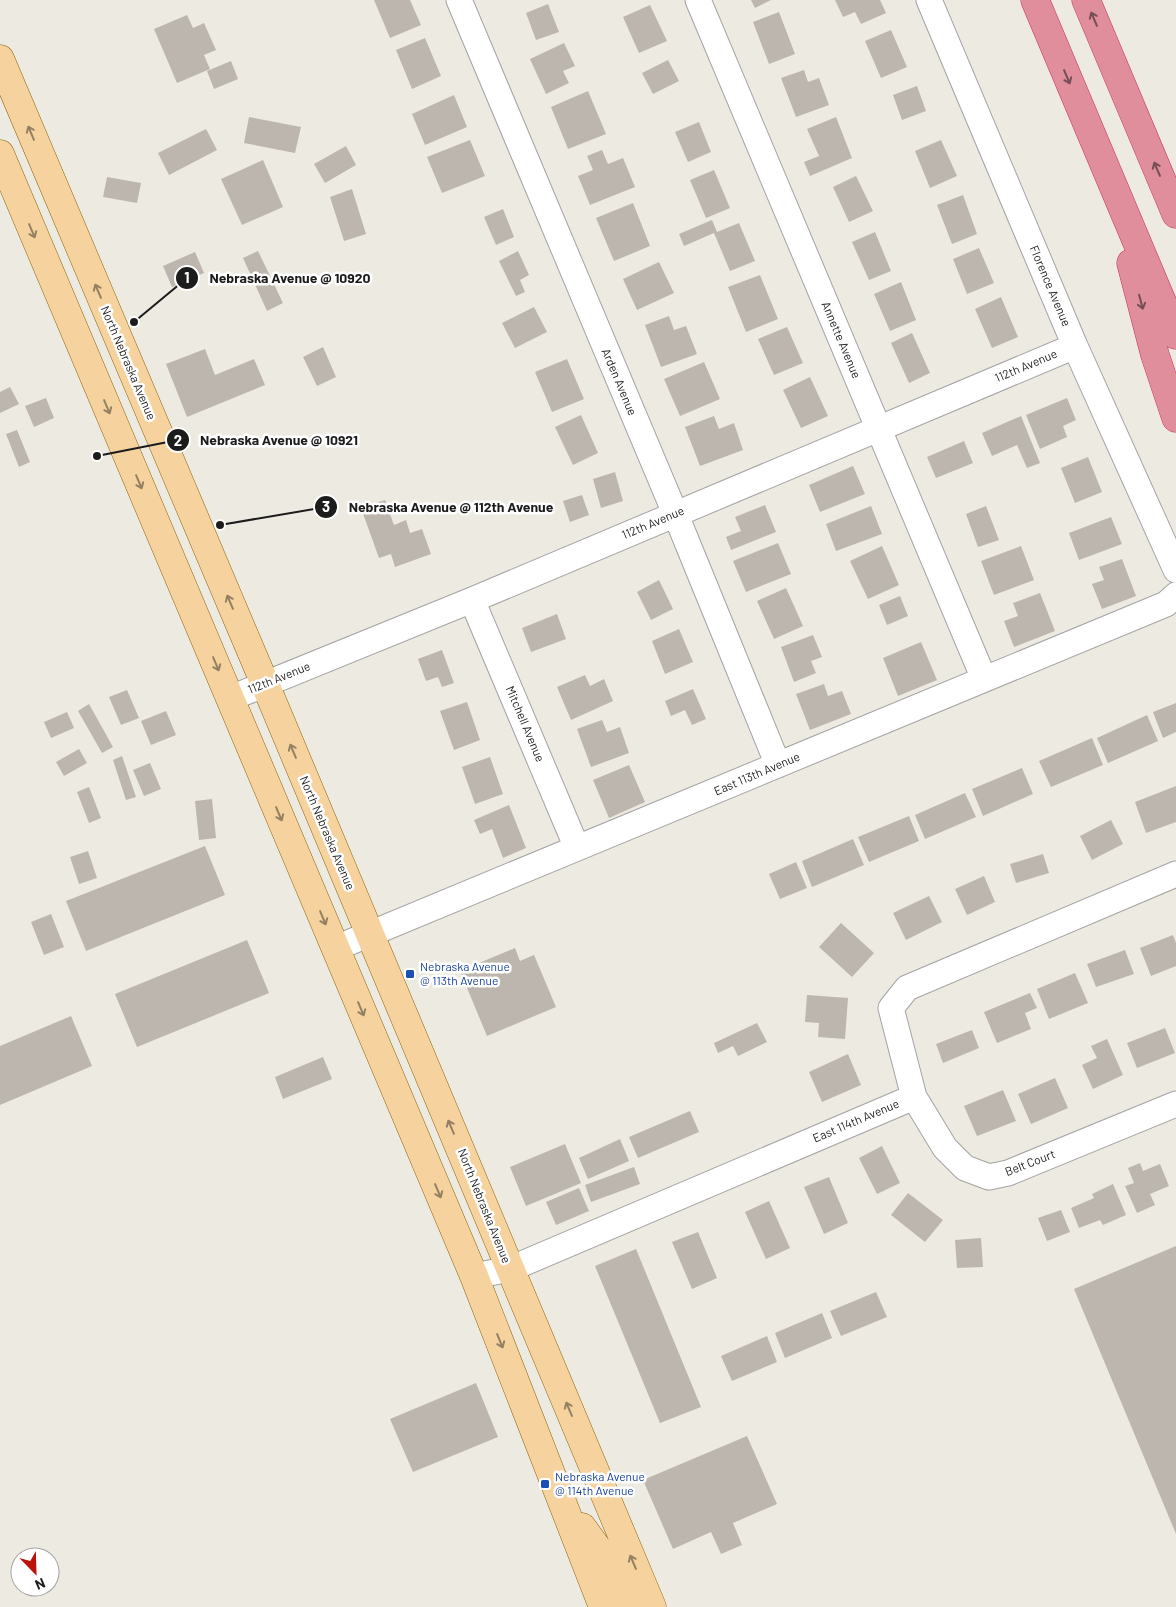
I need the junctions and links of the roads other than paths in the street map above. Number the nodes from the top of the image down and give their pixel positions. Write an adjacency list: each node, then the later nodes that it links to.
1 (459, 0): 16 (street, Arden Avenue)
2 (698, 0): 15 (street, Annette Avenue)
3 (929, 0): 13 (street, Florence Avenue)
4 (1035, 0): 9 (highway, one-way to 9)
5 (1086, 0): 11 (highway, one-way to 5)
6 (0, 59): 8 (main road, North Nebraska Avenue, one-way to 6)
7 (0, 154): 10 (main road)
8 (50, 178): 10 (main road); 21 (main road, North Nebraska Avenue, one-way to 8)
9 (1113, 186): 12 (highway); 14 (highway, one-way to 14)
10 (15, 192): 22 (main road, one-way to 22)
11 (1176, 214)
12 (1176, 335)
13 (1074, 346): 15 (street, 112th Avenue); 17 (street, Florence Avenue)
14 (1176, 418)
15 (878, 428): 16 (street, 112th Avenue); 20 (street, Annette Avenue)
16 (675, 513): 19 (street, 112th Avenue); 23 (street, Arden Avenue)
17 (1176, 570)
18 (1176, 595): 20 (street, East 113th Avenue)
19 (472, 600): 21 (street, 112th Avenue); 24 (street, Mitchell Avenue)
20 (984, 679): 23 (street, East 113th Avenue)
21 (265, 684): 22 (street, 112th Avenue); 26 (main road, North Nebraska Avenue, one-way to 21)
22 (231, 698): 27 (main road, one-way to 27)
23 (778, 764): 24 (street, East 113th Avenue)
24 (577, 848): 26 (street, East 113th Avenue)
25 (1176, 874): 30 (street, East 114th Avenue)
26 (370, 934): 27 (street, East 113th Avenue); 28 (main road, North Nebraska Avenue)
27 (336, 948): 29 (main road)
28 (382, 964): 29 (main road); 32 (main road, North Nebraska Avenue, one-way to 28)
29 (348, 978): 33 (main road, one-way to 33)
30 (914, 1097): 31 (street, Belt Court); 32 (street, East 114th Avenue)
31 (1176, 1104)
32 (510, 1269): 33 (street, East 114th Avenue); 37 (main road, North Nebraska Avenue, one-way to 32)
33 (474, 1276): 34 (main road, one-way to 34)
34 (564, 1508): 35 (main road); 36 (main road)
35 (603, 1607)
36 (632, 1607)
37 (652, 1607)

